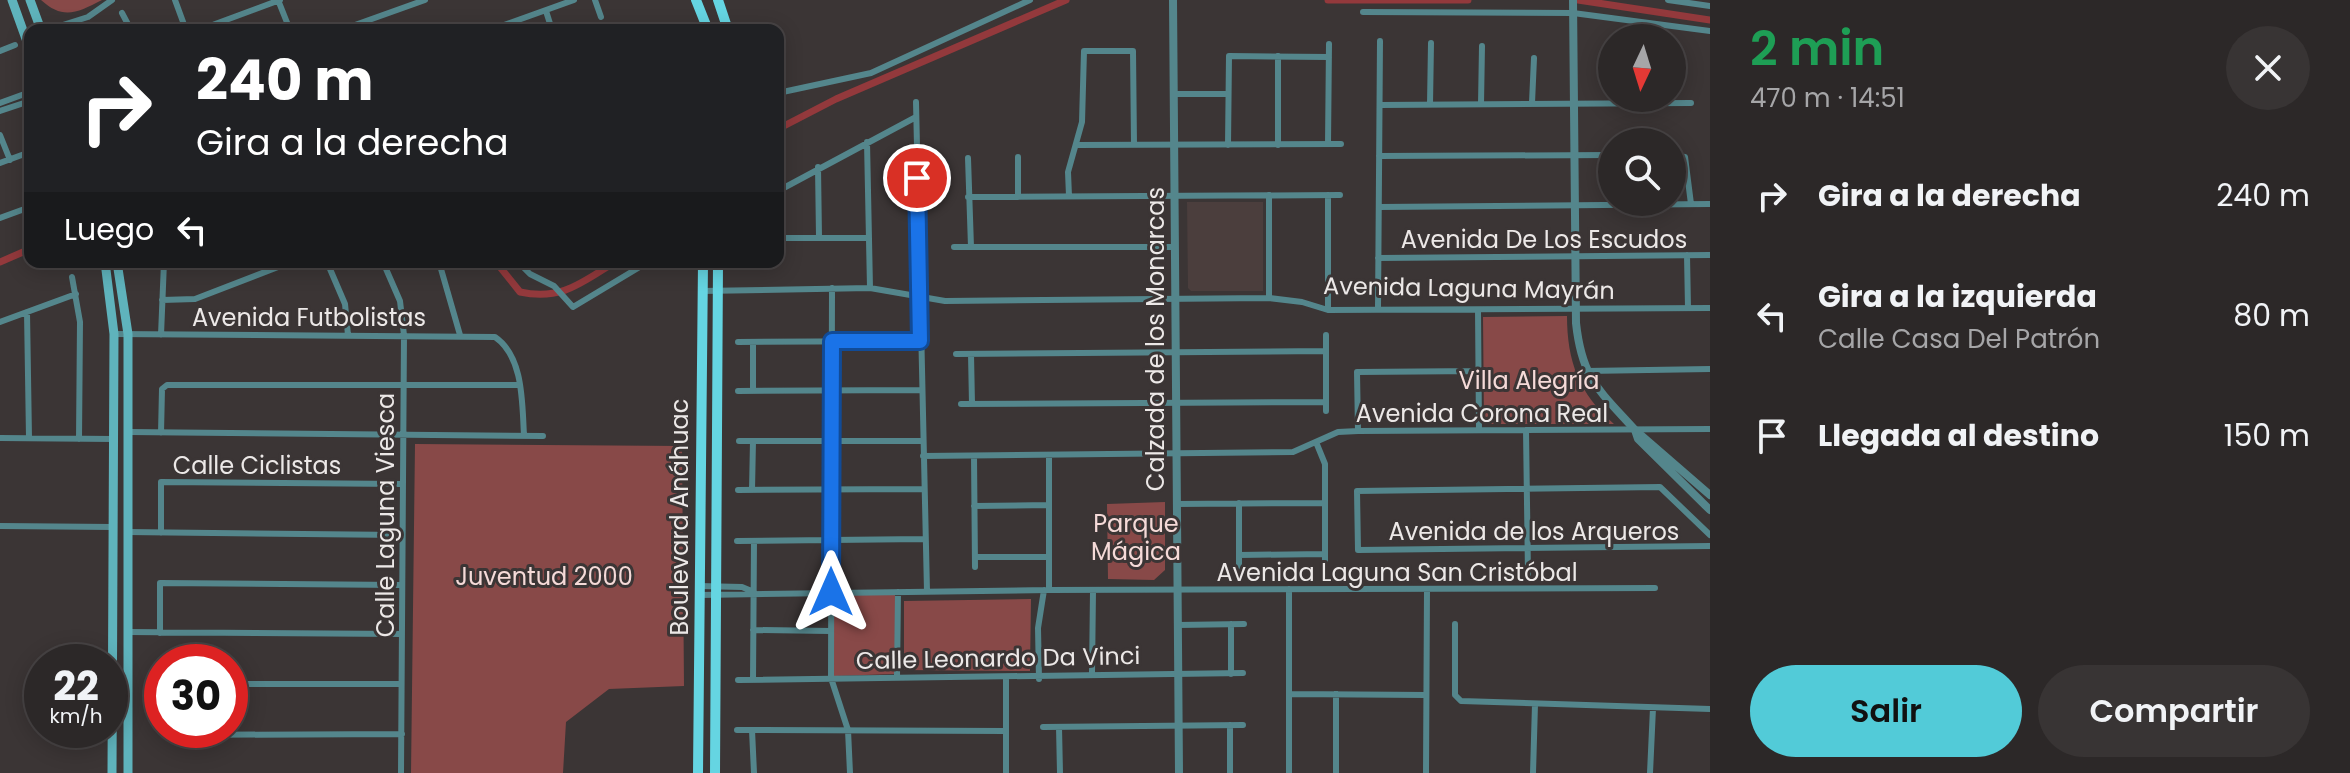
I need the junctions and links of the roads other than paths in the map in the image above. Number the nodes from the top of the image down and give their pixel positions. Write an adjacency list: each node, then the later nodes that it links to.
1 (12, 0): 31 (main road)
2 (30, 0): 20 (main road)
3 (112, 0): 21 (street)
4 (175, 0): 23 (street)
5 (279, 0): 24 (street); 25 (street)
6 (425, 0): 26 (street)
7 (574, 0): 16 (street)
8 (595, 0): 19 (street)
9 (696, 0): 29 (main road)
10 (718, 0): 30 (main road)
11 (1030, 0): 42 (street)
12 (1668, 0): 14 (street)
13 (1173, 2): 44 (street, Calzada de los Monarcas)
14 (1710, 6)
15 (1573, 8): 17 (street); 32 (street); 54 (street)
16 (546, 11): 27 (street); 28 (street)
17 (1363, 12)
18 (122, 13): 22 (street)
19 (601, 17)
20 (39, 24)
21 (66, 24)
22 (128, 24)
23 (184, 24)
24 (215, 24)
25 (288, 24)
26 (358, 24)
27 (510, 24)
28 (550, 24)
29 (706, 24)
30 (726, 24)
31 (24, 27)
32 (1710, 31)
33 (1380, 41): 58 (street)
34 (1431, 43): 56 (street)
35 (1329, 44): 40 (street)
36 (15, 45): 38 (street)
37 (1482, 46): 57 (street)
38 (0, 51)
39 (1278, 56): 40 (street); 45 (street); 69 (street)
40 (1329, 57): 64 (street)
41 (1534, 58): 53 (street)
42 (784, 92)
43 (24, 94): 46 (street)
44 (1173, 94): 45 (street); 63 (street, Calzada de los Monarcas)
45 (1227, 94): 68 (street)
46 (19, 95): 47 (street); 51 (street)
47 (24, 100)
48 (1598, 101): 54 (street)
49 (916, 102): 60 (street)
50 (1686, 102): 55 (street)
51 (0, 103)
52 (24, 103): 59 (street)
53 (1532, 103): 54 (street); 57 (street)
54 (1574, 103): 71 (street)
55 (1691, 103)
56 (1430, 104): 57 (street); 58 (street)
57 (1481, 104)
58 (1380, 105): 73 (street)
59 (0, 111)
60 (916, 117): 62 (street); 121 (street)
61 (0, 135): 77 (street)
62 (867, 142): 79 (street); 96 (street)
63 (1175, 144): 67 (street); 68 (street); 85 (street, Calzada de los Monarcas)
64 (1328, 144): 65 (street); 69 (street)
65 (1341, 144)
66 (1077, 145): 67 (street); 67 (street); 84 (street)
67 (1134, 145)
68 (1228, 145): 69 (street)
69 (1278, 145)
70 (24, 154): 77 (street)
71 (1574, 155): 72 (street); 73 (street); 90 (street)
72 (1598, 155)
73 (1379, 156): 91 (street)
74 (1018, 157): 87 (street)
75 (968, 158): 86 (street)
76 (1686, 159): 88 (street)
77 (10, 160): 78 (street)
78 (0, 163)
79 (818, 167): 80 (street); 94 (street)
80 (784, 187)
81 (1269, 195): 82 (street); 85 (street); 122 (street)
82 (1328, 195): 83 (street); 129 (street)
83 (1340, 195)
84 (1069, 196): 85 (street); 87 (street)
85 (1175, 196): 99 (street, Calzada de los Monarcas)
86 (968, 197): 87 (street); 98 (street)
87 (1018, 197)
88 (1691, 204): 89 (street); 90 (street)
89 (1710, 204)
90 (1575, 205): 91 (street); 102 (street)
91 (1379, 207): 103 (street)
92 (24, 209): 93 (street)
93 (0, 218)
94 (819, 237): 95 (street); 96 (street)
95 (784, 238)
96 (869, 238): 117 (street)
97 (954, 247): 98 (street)
98 (971, 247): 99 (street)
99 (1175, 247): 123 (street, Calzada de los Monarcas)
100 (1687, 255): 101 (street, Avenida De Los Escudos); 102 (street, Avenida De Los Escudos); 125 (street)
101 (1710, 255)
102 (1575, 257): 103 (street, Avenida De Los Escudos); 128 (street)
103 (1378, 258): 127 (street)
104 (106, 268): 133 (main road)
105 (118, 268): 134 (main road)
106 (164, 268): 124 (street)
107 (275, 268): 124 (street)
108 (330, 268): 136 (street)
109 (386, 268): 137 (street, Calle Laguna Viesca)
110 (441, 268): 138 (street)
111 (524, 268): 112 (street)
112 (638, 268)
113 (703, 268): 119 (main road, Boulevard Anáhuac)
114 (718, 268): 118 (main road, Boulevard Anáhuac)
115 (72, 277): 120 (street)
116 (832, 288): 117 (street, Avenida Laguna Mayrán); 118 (street, Avenida Laguna Mayrán); 140 (street)
117 (870, 288): 121 (street, Avenida Laguna Mayrán)
118 (717, 290): 119 (street, Avenida Laguna Mayrán); 226 (main road, Boulevard Anáhuac)
119 (701, 291): 225 (main road, Boulevard Anáhuac)
120 (76, 294): 131 (street); 174 (street)
121 (920, 298): 123 (street, Avenida Laguna Mayrán); 141 (street)
122 (1269, 298): 123 (street, Avenida Laguna Mayrán); 129 (street, Avenida Laguna Mayrán)
123 (1175, 299): 145 (street, Calzada de los Monarcas)
124 (162, 300): 135 (street)
125 (1688, 308): 126 (street, Avenida Laguna Mayrán); 128 (street, Avenida Laguna Mayrán)
126 (1710, 308)
127 (1378, 309): 129 (street, Avenida Laguna Mayrán); 130 (street, Avenida Laguna Mayrán)
128 (1575, 309): 130 (street, Avenida Laguna Mayrán); 150 (street)
129 (1328, 310)
130 (1478, 310): 149 (street)
131 (27, 312): 132 (street); 173 (street)
132 (0, 322)
133 (114, 334): 134 (street, Avenida Futbolistas); 175 (main road)
134 (128, 334): 135 (street, Avenida Futbolistas); 167 (main road)
135 (161, 335): 136 (street, Avenida Futbolistas)
136 (348, 335): 137 (street, Avenida Futbolistas)
137 (404, 335): 138 (street, Avenida Futbolistas); 152 (street, Calle Laguna Viesca)
138 (460, 335): 151 (street, Avenida Futbolistas)
139 (1326, 335): 144 (street)
140 (832, 341): 141 (street); 143 (street); 156 (street)
141 (920, 341): 153 (street)
142 (738, 342): 143 (street)
143 (753, 342): 155 (street)
144 (1326, 351): 145 (street); 157 (street)
145 (1176, 352): 147 (street); 158 (street, Calzada de los Monarcas)
146 (956, 354): 147 (street)
147 (971, 354): 160 (street)
148 (1710, 369): 150 (street)
149 (1478, 371): 163 (street); 166 (street)
150 (1586, 371): 165 (street)
151 (520, 385): 152 (street); 170 (street)
152 (403, 386): 168 (street); 169 (street, Calle Laguna Viesca)
153 (921, 390): 156 (street); 179 (street)
154 (738, 391): 155 (street)
155 (753, 391): 156 (street)
156 (831, 391): 178 (street)
157 (1326, 402): 158 (street); 161 (street)
158 (1176, 403): 160 (street); 181 (street, Calzada de los Monarcas)
159 (961, 404): 160 (street)
160 (972, 404)
161 (1326, 411)
162 (1710, 429): 165 (street, Avenida Corona Real)
163 (1479, 430): 164 (street, Avenida Corona Real); 166 (street, Avenida Corona Real)
164 (1526, 430): 165 (street, Avenida Corona Real); 187 (street)
165 (1635, 430): 191 (street); 197 (street)
166 (1358, 431): 180 (street, Avenida Corona Real)
167 (129, 432): 168 (street); 200 (main road)
168 (161, 433): 169 (street)
169 (403, 434): 170 (street); 185 (street, Calle Laguna Viesca)
170 (524, 435): 171 (street)
171 (543, 436)
172 (0, 438): 173 (street)
173 (29, 438): 174 (street)
174 (79, 439): 175 (street)
175 (113, 439): 199 (main road)
176 (739, 441): 177 (street)
177 (753, 441): 178 (street); 189 (street)
178 (831, 441): 179 (street); 190 (street)
179 (922, 441): 183 (street)
180 (1316, 442): 181 (street, Avenida Corona Real); 193 (street)
181 (1175, 454): 182 (street, Avenida Corona Real); 194 (street, Calzada de los Monarcas)
182 (1049, 455): 184 (street, Avenida Corona Real); 195 (street)
183 (923, 456): 184 (street, Avenida Corona Real); 186 (street)
184 (974, 456): 196 (street)
185 (402, 484): 201 (street, Calle Ciclistas); 202 (street, Calle Laguna Viesca)
186 (923, 489): 190 (street); 204 (street)
187 (1527, 489): 203 (street); 209 (street); 209 (street, Avenida de los Arqueros)
188 (738, 490): 189 (street)
189 (752, 490): 190 (street)
190 (831, 490): 205 (street)
191 (1710, 495)
192 (1239, 503): 193 (street); 194 (street); 211 (street)
193 (1325, 503): 210 (street)
194 (1176, 504): 229 (street, Calzada de los Monarcas)
195 (1049, 505): 196 (street); 213 (street)
196 (974, 506): 212 (street)
197 (1710, 510)
198 (0, 526): 199 (street)
199 (113, 527): 214 (main road); 221 (main road)
200 (127, 532): 201 (street); 214 (main road)
201 (161, 533): 202 (street)
202 (402, 535): 219 (street, Calle Laguna Viesca)
203 (1710, 535)
204 (924, 539): 205 (street); 227 (street)
205 (831, 540): 207 (street); 231 (street)
206 (737, 541): 207 (street)
207 (754, 541): 230 (street)
208 (1710, 546): 209 (street, Avenida de los Arqueros)
209 (1528, 548): 218 (street)
210 (1325, 554): 211 (street); 217 (street)
211 (1239, 555): 216 (street)
212 (975, 557): 213 (street); 215 (street)
213 (1049, 557): 224 (street)
214 (127, 558): 237 (main road)
215 (975, 567)
216 (1239, 568)
217 (1325, 571)
218 (1528, 575)
219 (401, 585): 240 (street); 241 (street, Calle Laguna Viesca)
220 (1655, 588): 223 (street, Avenida Laguna San Cristóbal)
221 (113, 589): 237 (main road); 271 (main road)
222 (1289, 589): 223 (street, Avenida Laguna San Cristóbal); 229 (street, Avenida Laguna San Cristóbal); 254 (street)
223 (1427, 589): 256 (street)
224 (1047, 590): 227 (street, Avenida Laguna San Cristóbal); 228 (street, Avenida Laguna San Cristóbal); 249 (street)
225 (699, 591): 226 (street, Avenida Laguna San Cristóbal); 274 (main road, Boulevard Anáhuac)
226 (716, 591): 230 (street, Avenida Laguna San Cristóbal); 275 (main road, Boulevard Anáhuac)
227 (927, 591): 232 (street, Avenida Laguna San Cristóbal)
228 (1093, 591): 229 (street, Avenida Laguna San Cristóbal); 242 (street)
229 (1177, 591): 236 (street, Calzada de los Monarcas)
230 (754, 592): 231 (street, Avenida Laguna San Cristóbal); 238 (street)
231 (831, 592): 232 (street, Avenida Laguna San Cristóbal); 239 (street)
232 (898, 592): 246 (street)
233 (1231, 624): 234 (street); 236 (street); 245 (street)
234 (1244, 624)
235 (1455, 624): 257 (street)
236 (1178, 625): 243 (street, Calzada de los Monarcas)
237 (128, 630): 240 (street); 272 (main road)
238 (753, 630): 239 (street); 251 (street)
239 (830, 631): 247 (street)
240 (160, 633): 241 (street)
241 (402, 634): 253 (street, Calle Laguna Viesca)
242 (1092, 673): 243 (street, Calle Leonardo Da Vinci); 249 (street, Calle Leonardo Da Vinci)
243 (1178, 673): 245 (street, Calle Leonardo Da Vinci); 260 (street, Calzada de los Monarcas)
244 (1243, 673): 245 (street, Calle Leonardo Da Vinci)
245 (1231, 674)
246 (897, 677): 247 (street, Calle Leonardo Da Vinci); 248 (street, Calle Leonardo Da Vinci)
247 (831, 678): 251 (street, Calle Leonardo Da Vinci); 267 (street)
248 (1006, 679): 249 (street, Calle Leonardo Da Vinci); 268 (street)
249 (1039, 679)
250 (738, 680): 251 (street, Calle Leonardo Da Vinci)
251 (753, 680)
252 (248, 684): 253 (street)
253 (401, 684): 270 (street, Calle Laguna Viesca)
254 (1289, 694): 255 (street); 282 (street)
255 (1336, 694): 256 (street); 283 (street)
256 (1426, 695): 284 (street)
257 (1535, 704): 258 (street); 285 (street)
258 (1653, 708): 259 (street); 286 (street)
259 (1710, 709)
260 (1179, 725): 261 (street); 264 (street); 280 (street, Calzada de los Monarcas)
261 (1230, 725): 262 (street); 281 (street)
262 (1243, 725)
263 (1043, 727): 264 (street)
264 (1059, 727): 279 (street)
265 (737, 730): 266 (street)
266 (752, 730): 267 (street); 276 (street)
267 (848, 730): 268 (street); 277 (street)
268 (1006, 731): 278 (street)
269 (248, 733): 270 (street)
270 (402, 734): 273 (street, Calle Laguna Viesca)
271 (112, 773)
272 (128, 773)
273 (401, 773)
274 (698, 773)
275 (715, 773)
276 (754, 773)
277 (850, 773)
278 (1006, 773)
279 (1060, 773)
280 (1179, 773)
281 (1230, 773)
282 (1289, 773)
283 (1336, 773)
284 (1426, 773)
285 (1533, 773)
286 (1650, 773)

